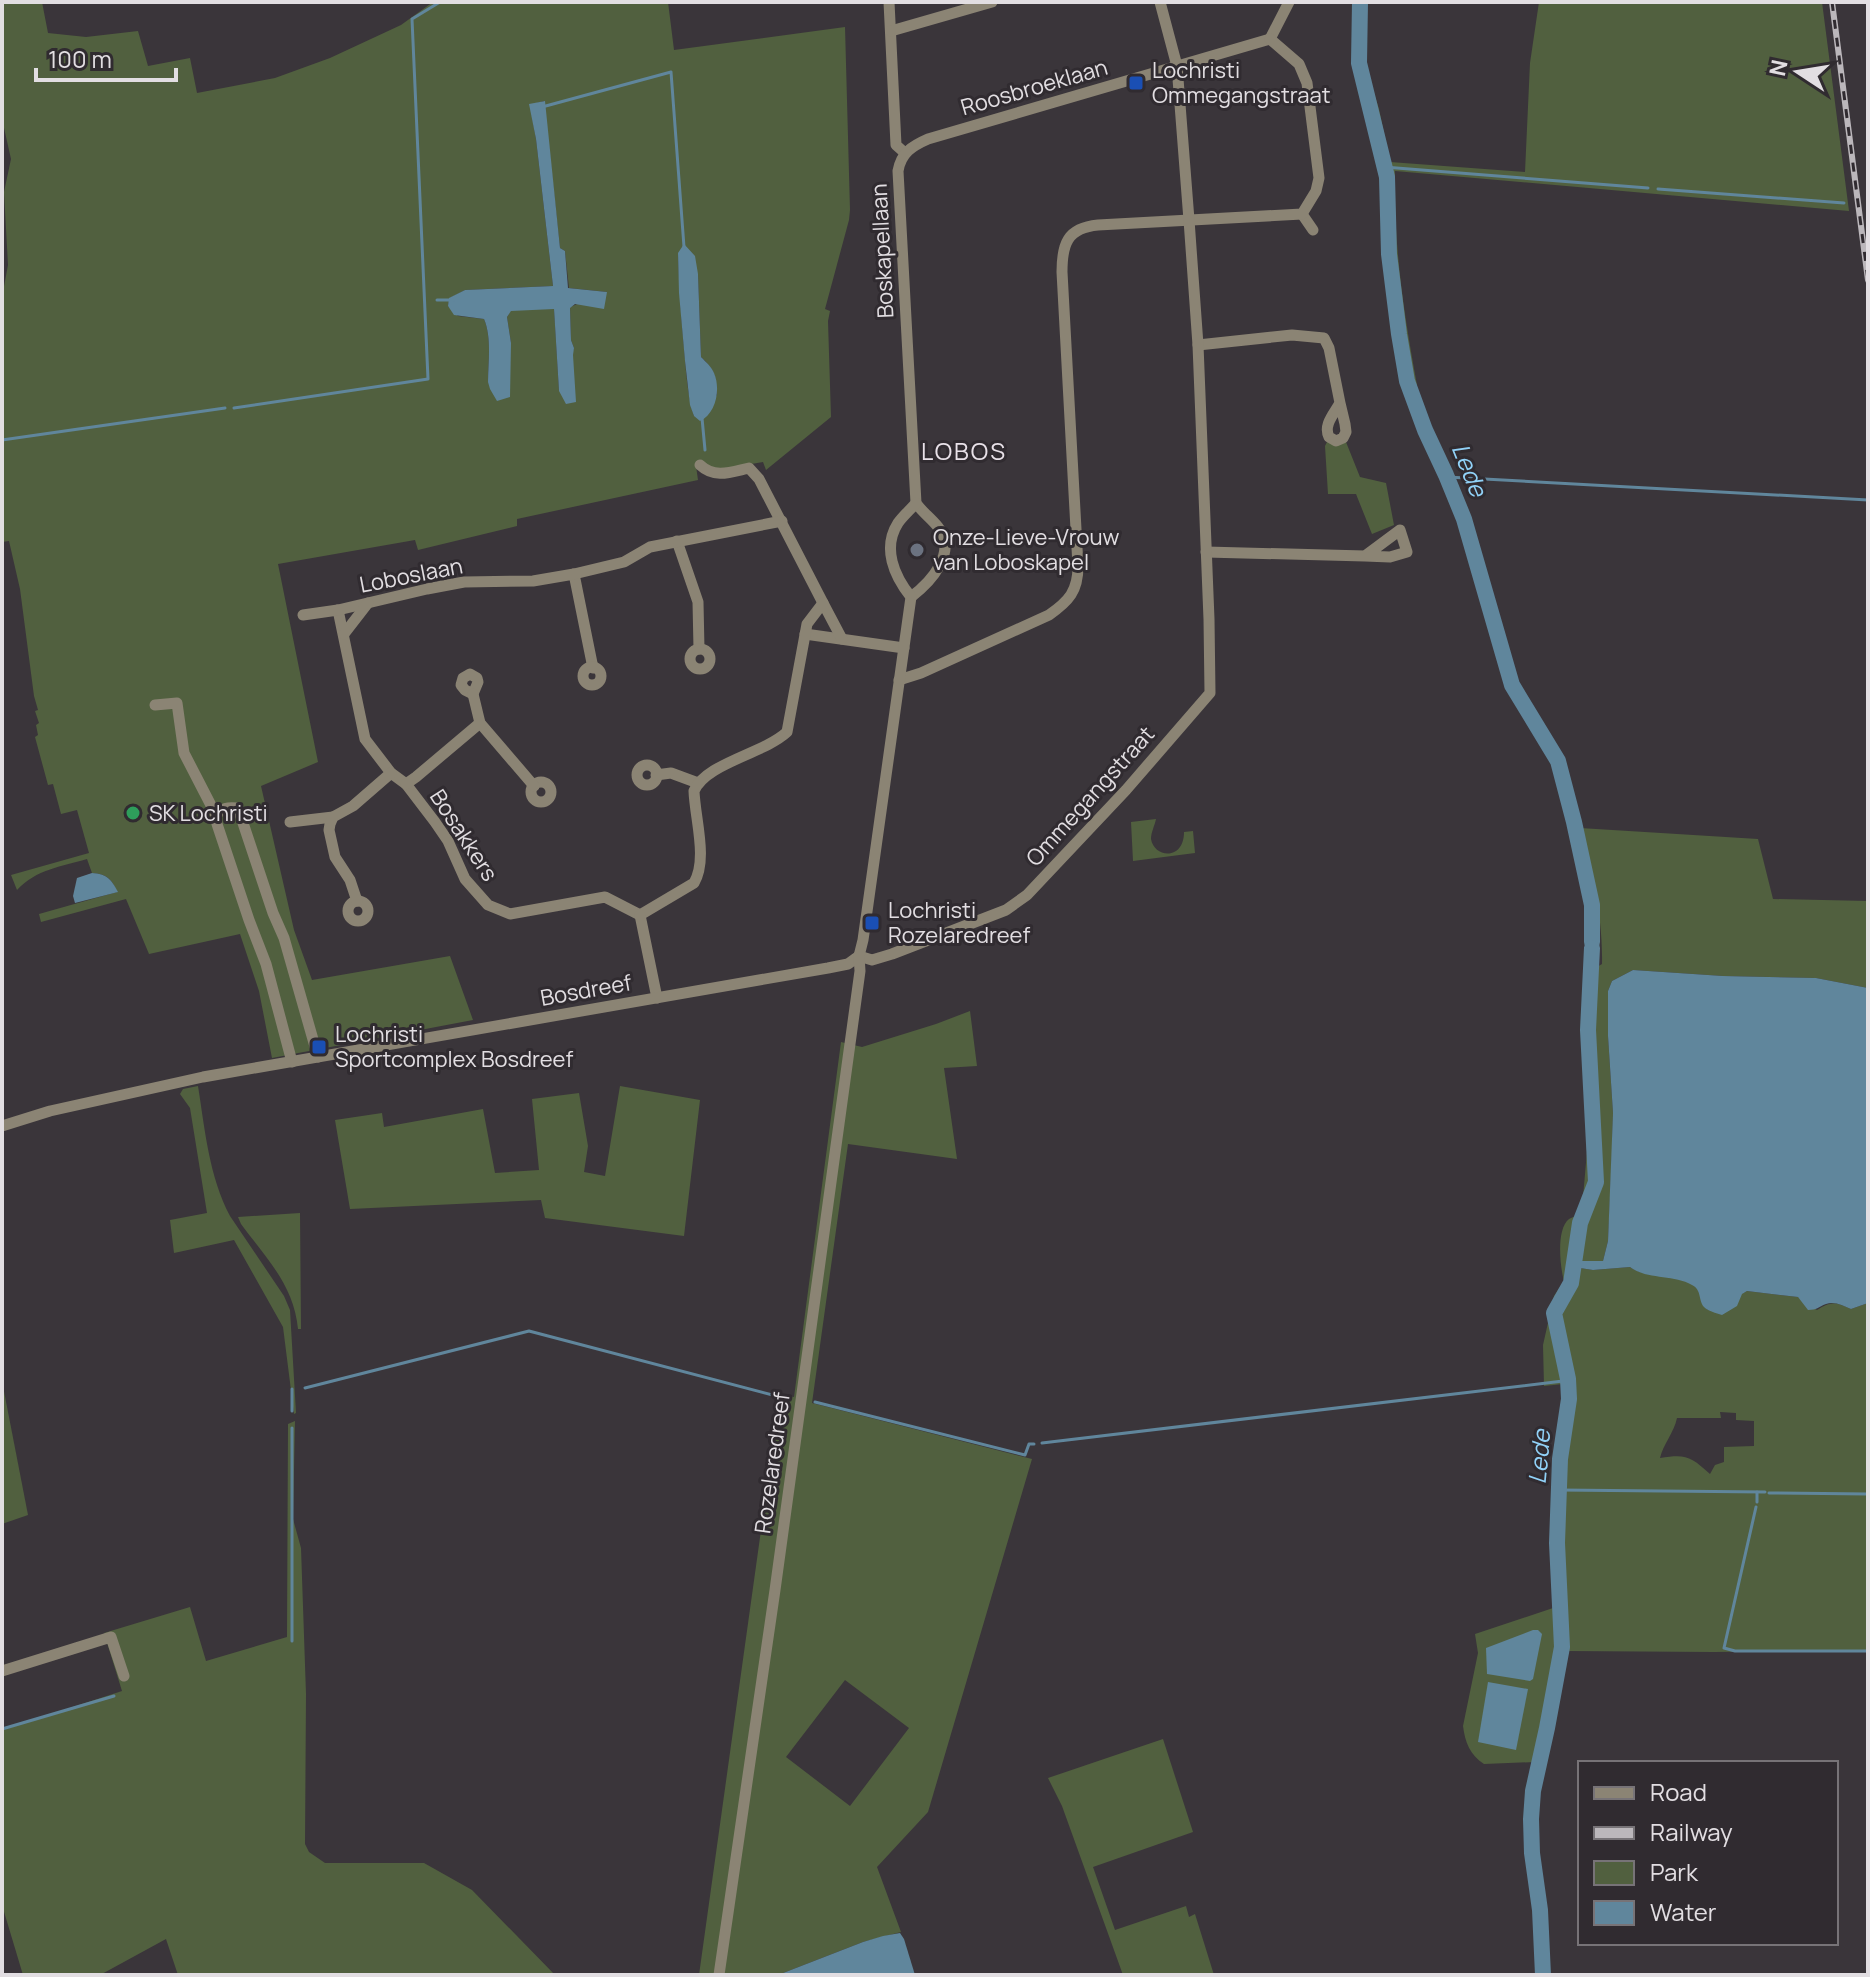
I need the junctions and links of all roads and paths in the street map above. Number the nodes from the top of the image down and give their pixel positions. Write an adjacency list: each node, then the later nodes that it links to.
1 (889, 2): 5 (street, Boskapellaan)
2 (992, 2): 5 (street)
3 (1160, 2): 7 (street, Ommegangstraat)
4 (1289, 2): 6 (street)
5 (891, 31): 8 (street, Boskapellaan)
6 (1270, 39): 7 (street, Roosbroeklaan); 9 (street)
7 (1177, 66): 8 (street, Roosbroeklaan); 10 (street, Ommegangstraat)
8 (905, 153): 15 (street, Boskapellaan)
9 (1302, 214): 10 (street); 11 (street)
10 (1189, 220): 12 (street, Ommegangstraat); 32 (street)
11 (1313, 230)
12 (1198, 345): 13 (street); 18 (street, Ommegangstraat)
13 (1340, 403)
14 (700, 465): 16 (street)
15 (916, 503): 21 (street); 21 (street)
16 (782, 521): 17 (street, Loboslaan); 23 (street)
17 (677, 541): 20 (street, Loboslaan); 30 (street)
18 (1206, 552): 19 (street); 46 (street, Ommegangstraat)
19 (1365, 556)
20 (574, 574): 22 (street, Loboslaan); 31 (street)
21 (911, 597): 29 (street)
22 (368, 603): 24 (street, Loboslaan); 26 (street)
23 (823, 603): 27 (street); 28 (street)
24 (338, 610): 25 (street, Loboslaan); 26 (street, Bosakkers)
25 (303, 615)
26 (344, 634): 36 (street, Bosakkers)
27 (805, 634): 28 (street); 38 (street)
28 (842, 639): 29 (street)
29 (904, 648): 32 (street)
30 (699, 649)
31 (593, 668)
32 (899, 680): 46 (street)
33 (473, 694): 35 (street)
34 (155, 705): 41 (street)
35 (480, 723): 39 (street, Bosakkers); 40 (street)
36 (391, 773): 39 (street, Bosakkers); 42 (street)
37 (656, 775): 38 (street)
38 (698, 783): 45 (street)
39 (406, 784): 45 (street, Bosakkers)
40 (534, 786)
41 (216, 815): 48 (street); 49 (street)
42 (333, 817): 43 (street); 44 (street)
43 (290, 822)
44 (357, 901)
45 (640, 915): 47 (street)
46 (859, 956): 47 (street, Bosdreef); 53 (street, Rozelaredreef)
47 (657, 998): 48 (street, Bosdreef)
48 (318, 1057): 49 (street, Bosdreef)
49 (292, 1062): 50 (street, Bosdreef)
50 (2, 1126)
51 (2, 1671): 52 (street)
52 (124, 1676)
53 (719, 1975)

